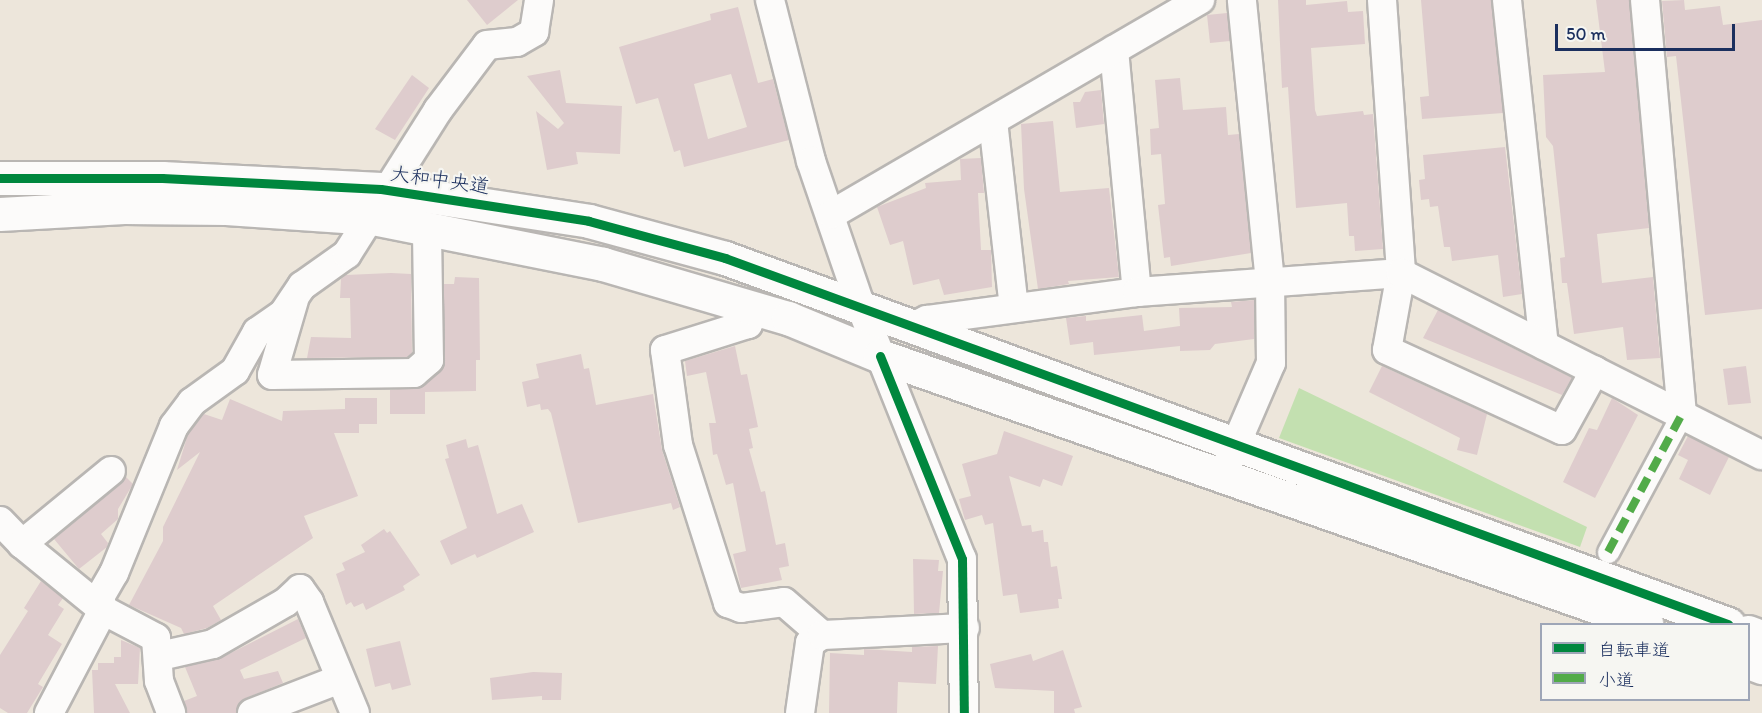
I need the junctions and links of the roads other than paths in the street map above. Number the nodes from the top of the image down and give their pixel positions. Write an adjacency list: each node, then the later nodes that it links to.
1 (770, 0): 13 (street)
2 (1200, 0): 8 (street)
3 (1242, 0): 17 (street)
4 (1382, 0): 16 (street)
5 (1507, 0): 25 (street)
6 (1645, 0): 29 (street)
7 (531, 3): 11 (street)
8 (1114, 50): 9 (street); 19 (street)
9 (993, 121): 13 (street); 22 (street)
10 (0, 178): 11 (street, 大和中央道)
11 (390, 190): 14 (street); 21 (street, 大和中央道)
12 (0, 214): 14 (street)
13 (832, 214): 21 (street)
14 (373, 218): 15 (street); 18 (street)
15 (427, 226): 18 (street); 20 (street)
16 (1401, 273): 17 (street); 25 (street); 28 (street)
17 (1270, 282): 19 (street); 30 (street)
18 (297, 292): 37 (street)
19 (1137, 292): 22 (street)
20 (753, 307): 27 (street); 41 (street)
21 (861, 307): 24 (street, 大和中央道); 27 (street)
22 (1014, 308): 23 (street)
23 (978, 313): 24 (street); 26 (street)
24 (911, 328): 26 (street, 大和中央道)
25 (1544, 345): 28 (street)
26 (980, 351): 30 (street, 大和中央道)
27 (880, 356): 33 (street); 40 (street)
28 (1595, 370): 29 (street)
29 (1682, 414): 31 (street); 36 (street)
30 (1237, 444): 33 (street); 39 (street, 大和中央道)
31 (1762, 455)
32 (111, 471): 35 (street)
33 (1223, 474): 38 (street)
34 (0, 521): 35 (street)
35 (22, 544): 37 (street)
36 (1608, 552)
37 (103, 610): 42 (street); 44 (street)
38 (1643, 623)
39 (1725, 623)
40 (965, 628): 41 (street); 49 (street)
41 (822, 635): 48 (street)
42 (160, 656): 43 (street); 45 (street)
43 (340, 679): 46 (street); 47 (street)
44 (48, 713)
45 (171, 713)
46 (252, 713)
47 (355, 713)
48 (800, 713)
49 (964, 713)

